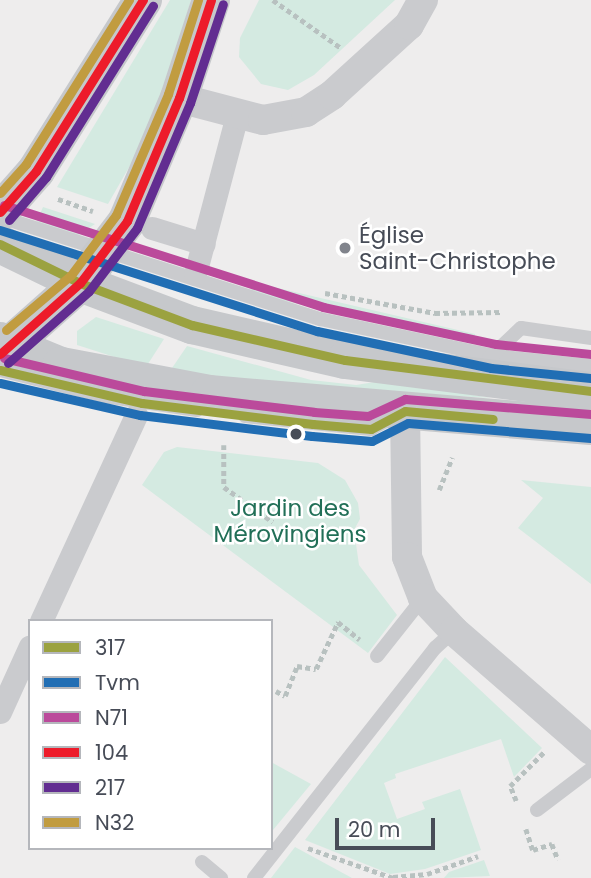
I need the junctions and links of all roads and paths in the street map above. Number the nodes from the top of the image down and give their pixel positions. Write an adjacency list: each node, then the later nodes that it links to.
1 (211, 0): 6 (main road)
2 (273, 0): 5 (path)
3 (423, 0): 6 (street)
4 (134, 3): 9 (main road)
5 (346, 55)
6 (179, 98): 14 (main road)
7 (235, 123): 13 (street)
8 (51, 196): 10 (path)
9 (0, 214): 14 (lane)
10 (100, 214)
11 (152, 228): 13 (street)
12 (0, 244): 16 (main road)
13 (204, 244): 15 (street)
14 (105, 253): 16 (main road); 21 (lane)
15 (195, 274)
16 (80, 283): 20 (main road); 23 (main road)
17 (315, 291): 18 (path)
18 (517, 314)
19 (591, 338): 21 (lane)
20 (2, 353): 25 (main road)
21 (494, 356): 22 (lane); 23 (lane)
22 (591, 366)
23 (450, 375): 24 (main road)
24 (591, 391)
25 (405, 411): 27 (main road); 32 (street)
26 (136, 415): 33 (street)
27 (591, 426)
28 (225, 445): 31 (path)
29 (452, 458): 30 (path)
30 (437, 496)
31 (273, 522)
32 (423, 598): 34 (street); 36 (lane)
33 (42, 619)
34 (454, 631): 39 (street); 42 (lane)
35 (28, 650): 38 (street)
36 (373, 652): 37 (path)
37 (276, 691)
38 (0, 712)
39 (591, 750)
40 (591, 769): 41 (lane)
41 (537, 810)
42 (285, 839): 46 (lane); 47 (path)
43 (478, 856): 47 (path)
44 (202, 862): 45 (lane)
45 (221, 878)
46 (254, 878)
47 (390, 878)

